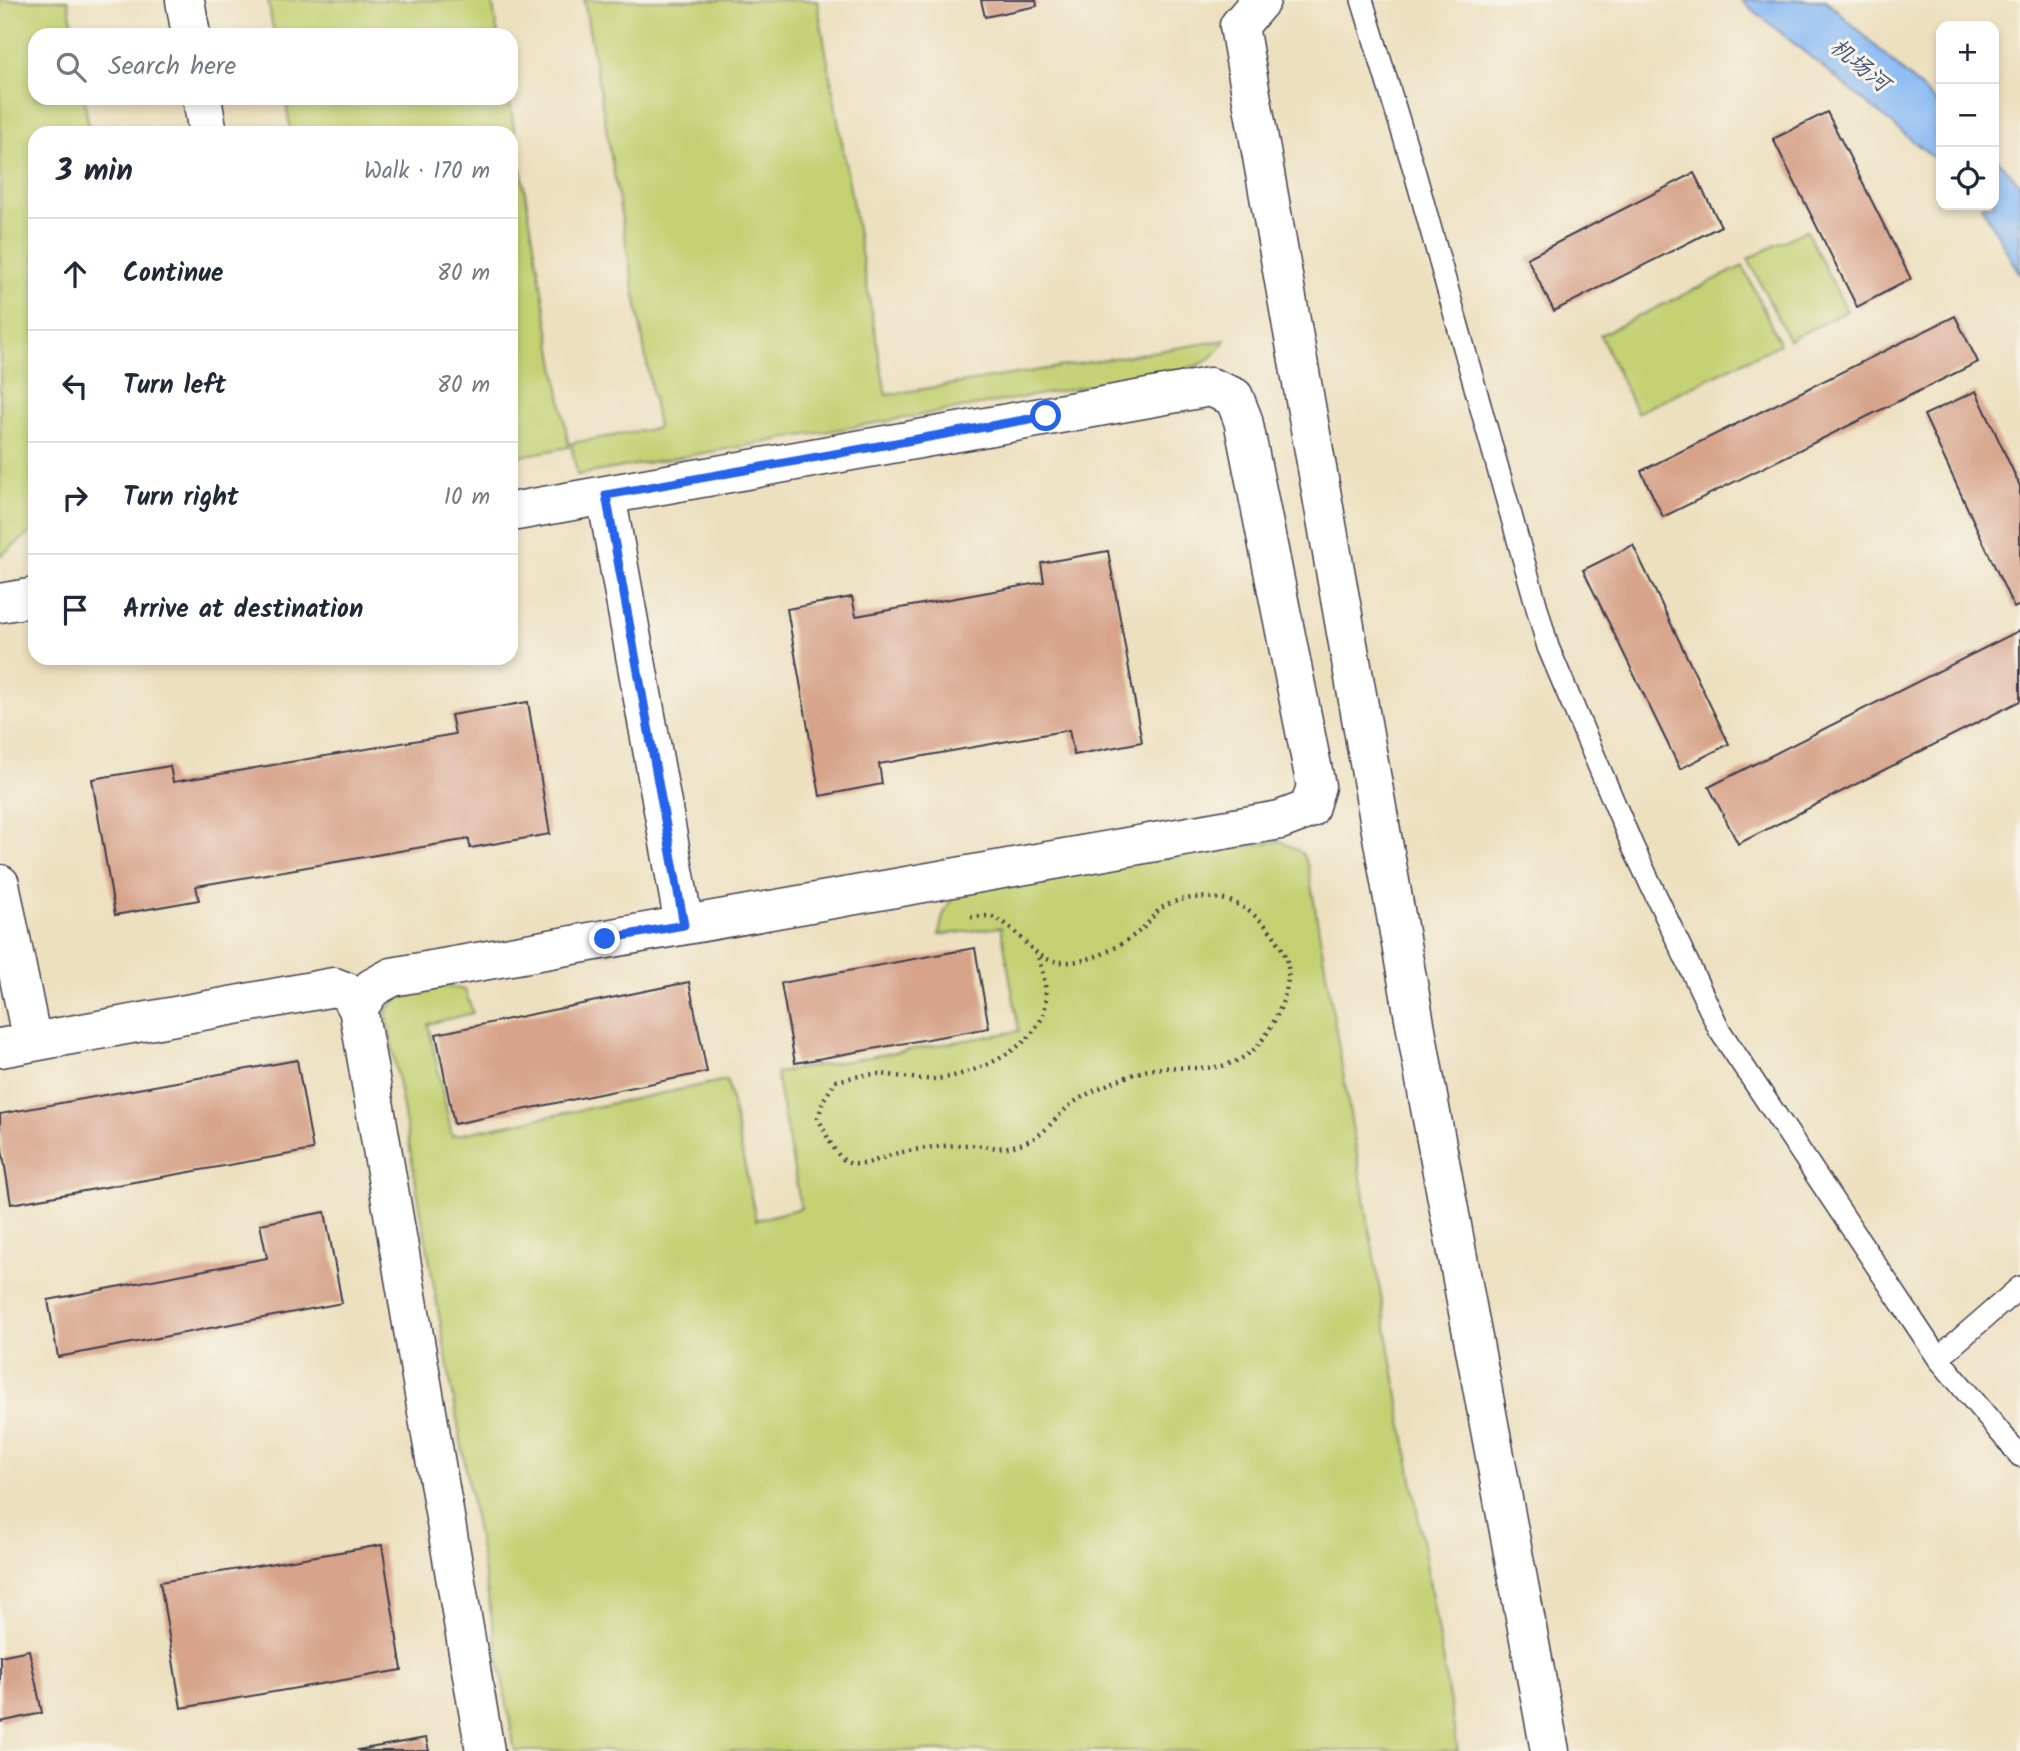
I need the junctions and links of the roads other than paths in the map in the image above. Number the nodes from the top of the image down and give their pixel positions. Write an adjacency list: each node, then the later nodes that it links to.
1 (185, 0): 4 (street)
2 (1261, 0): 19 (street)
3 (1362, 0): 16 (lane)
4 (190, 28)
5 (203, 105): 6 (street)
6 (207, 126)
7 (606, 495): 8 (street); 12 (street); 12 (street)
8 (518, 511)
9 (28, 598): 10 (street)
10 (0, 603)
11 (0, 884): 14 (street)
12 (684, 925): 13 (street)
13 (358, 1008): 14 (street); 18 (street)
14 (16, 1045)
15 (2020, 1287): 16 (lane)
16 (1938, 1358): 17 (lane)
17 (2020, 1456)
18 (485, 1751)
19 (1550, 1751)

